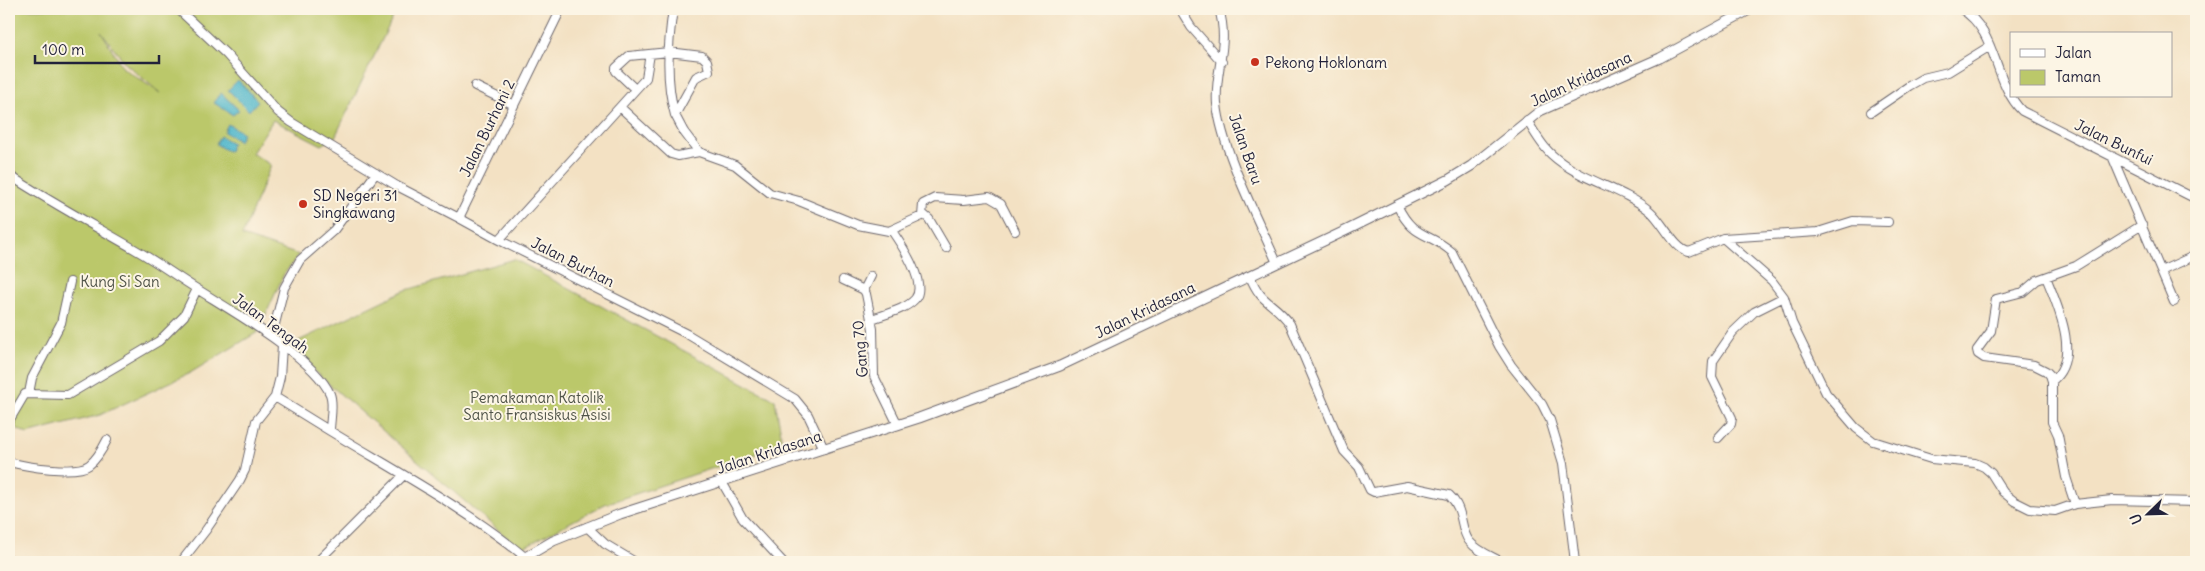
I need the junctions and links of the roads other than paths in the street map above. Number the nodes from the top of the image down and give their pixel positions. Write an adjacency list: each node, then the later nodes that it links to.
1 (178, 9): 23 (street)
2 (561, 9): 16 (street, Jalan Burhani 2)
3 (673, 9): 9 (street)
4 (1180, 9): 11 (street)
5 (1219, 9): 11 (street, Jalan Baru)
6 (1751, 9): 20 (street, Jalan Kridasana)
7 (1964, 10): 8 (street, Jalan Bunfui)
8 (1990, 46): 14 (street, Jalan Bunfui); 18 (street)
9 (669, 52): 10 (street); 19 (street); 19 (street)
10 (650, 54): 13 (street); 13 (street)
11 (1222, 62): 37 (street, Jalan Baru)
12 (475, 86): 16 (street)
13 (635, 89): 17 (street)
14 (2010, 97)
15 (2011, 98): 22 (street, Jalan Bunfui)
16 (514, 105): 28 (street, Jalan Burhani 2)
17 (620, 107): 21 (street); 34 (street)
18 (1871, 112)
19 (675, 115): 21 (street)
20 (1527, 120): 26 (street, Jalan Kridasana); 33 (street)
21 (699, 152): 31 (street)
22 (2112, 156): 25 (street, Jalan Bunfui); 30 (street)
23 (376, 173): 28 (street); 49 (street)
24 (9, 175): 44 (street, Jalan Tengah)
25 (2196, 199)
26 (1396, 206): 37 (street, Jalan Kridasana); 72 (street)
27 (923, 214): 31 (street); 32 (street); 35 (street)
28 (458, 218): 34 (street)
29 (1888, 222): 33 (street)
30 (2142, 225): 38 (street); 41 (street)
31 (892, 231): 48 (street)
32 (1015, 231)
33 (1723, 238): 46 (street)
34 (499, 240): 59 (street, Jalan Burhan)
35 (946, 248)
36 (2196, 254): 38 (street)
37 (1278, 263): 40 (street, Jalan Kridasana)
38 (2161, 271): 47 (street)
39 (872, 276): 45 (street)
40 (1250, 276): 55 (street, Jalan Kridasana); 71 (street)
41 (2046, 277): 51 (street); 51 (street)
42 (843, 280): 45 (street)
43 (70, 282): 52 (street)
44 (197, 289): 49 (street, Jalan Tengah); 52 (street)
45 (864, 290): 48 (street, Gang 70)
46 (1784, 297): 57 (street); 64 (street)
47 (2174, 302)
48 (872, 318): 55 (street, Gang 70)
49 (272, 336): 50 (street, Jalan Tengah)
50 (282, 346): 53 (street); 56 (street, Jalan Tengah)
51 (2052, 382): 64 (street)
52 (29, 393): 54 (street)
53 (276, 397): 56 (street); 67 (street)
54 (9, 421)
55 (898, 425): 59 (street, Jalan Kridasana)
56 (330, 431): 61 (street)
57 (1718, 438)
58 (107, 440): 60 (street)
59 (824, 449): 62 (street, Jalan Kridasana)
60 (9, 462)
61 (403, 476): 66 (street); 68 (street)
62 (722, 482): 65 (street, Jalan Kridasana); 70 (street)
63 (2196, 502): 64 (street)
64 (2075, 504)
65 (587, 527): 66 (street, Jalan Kridasana); 69 (street)
66 (521, 560)
67 (181, 562)
68 (317, 562)
69 (635, 562)
70 (783, 562)
71 (1502, 562)
72 (1575, 562)

